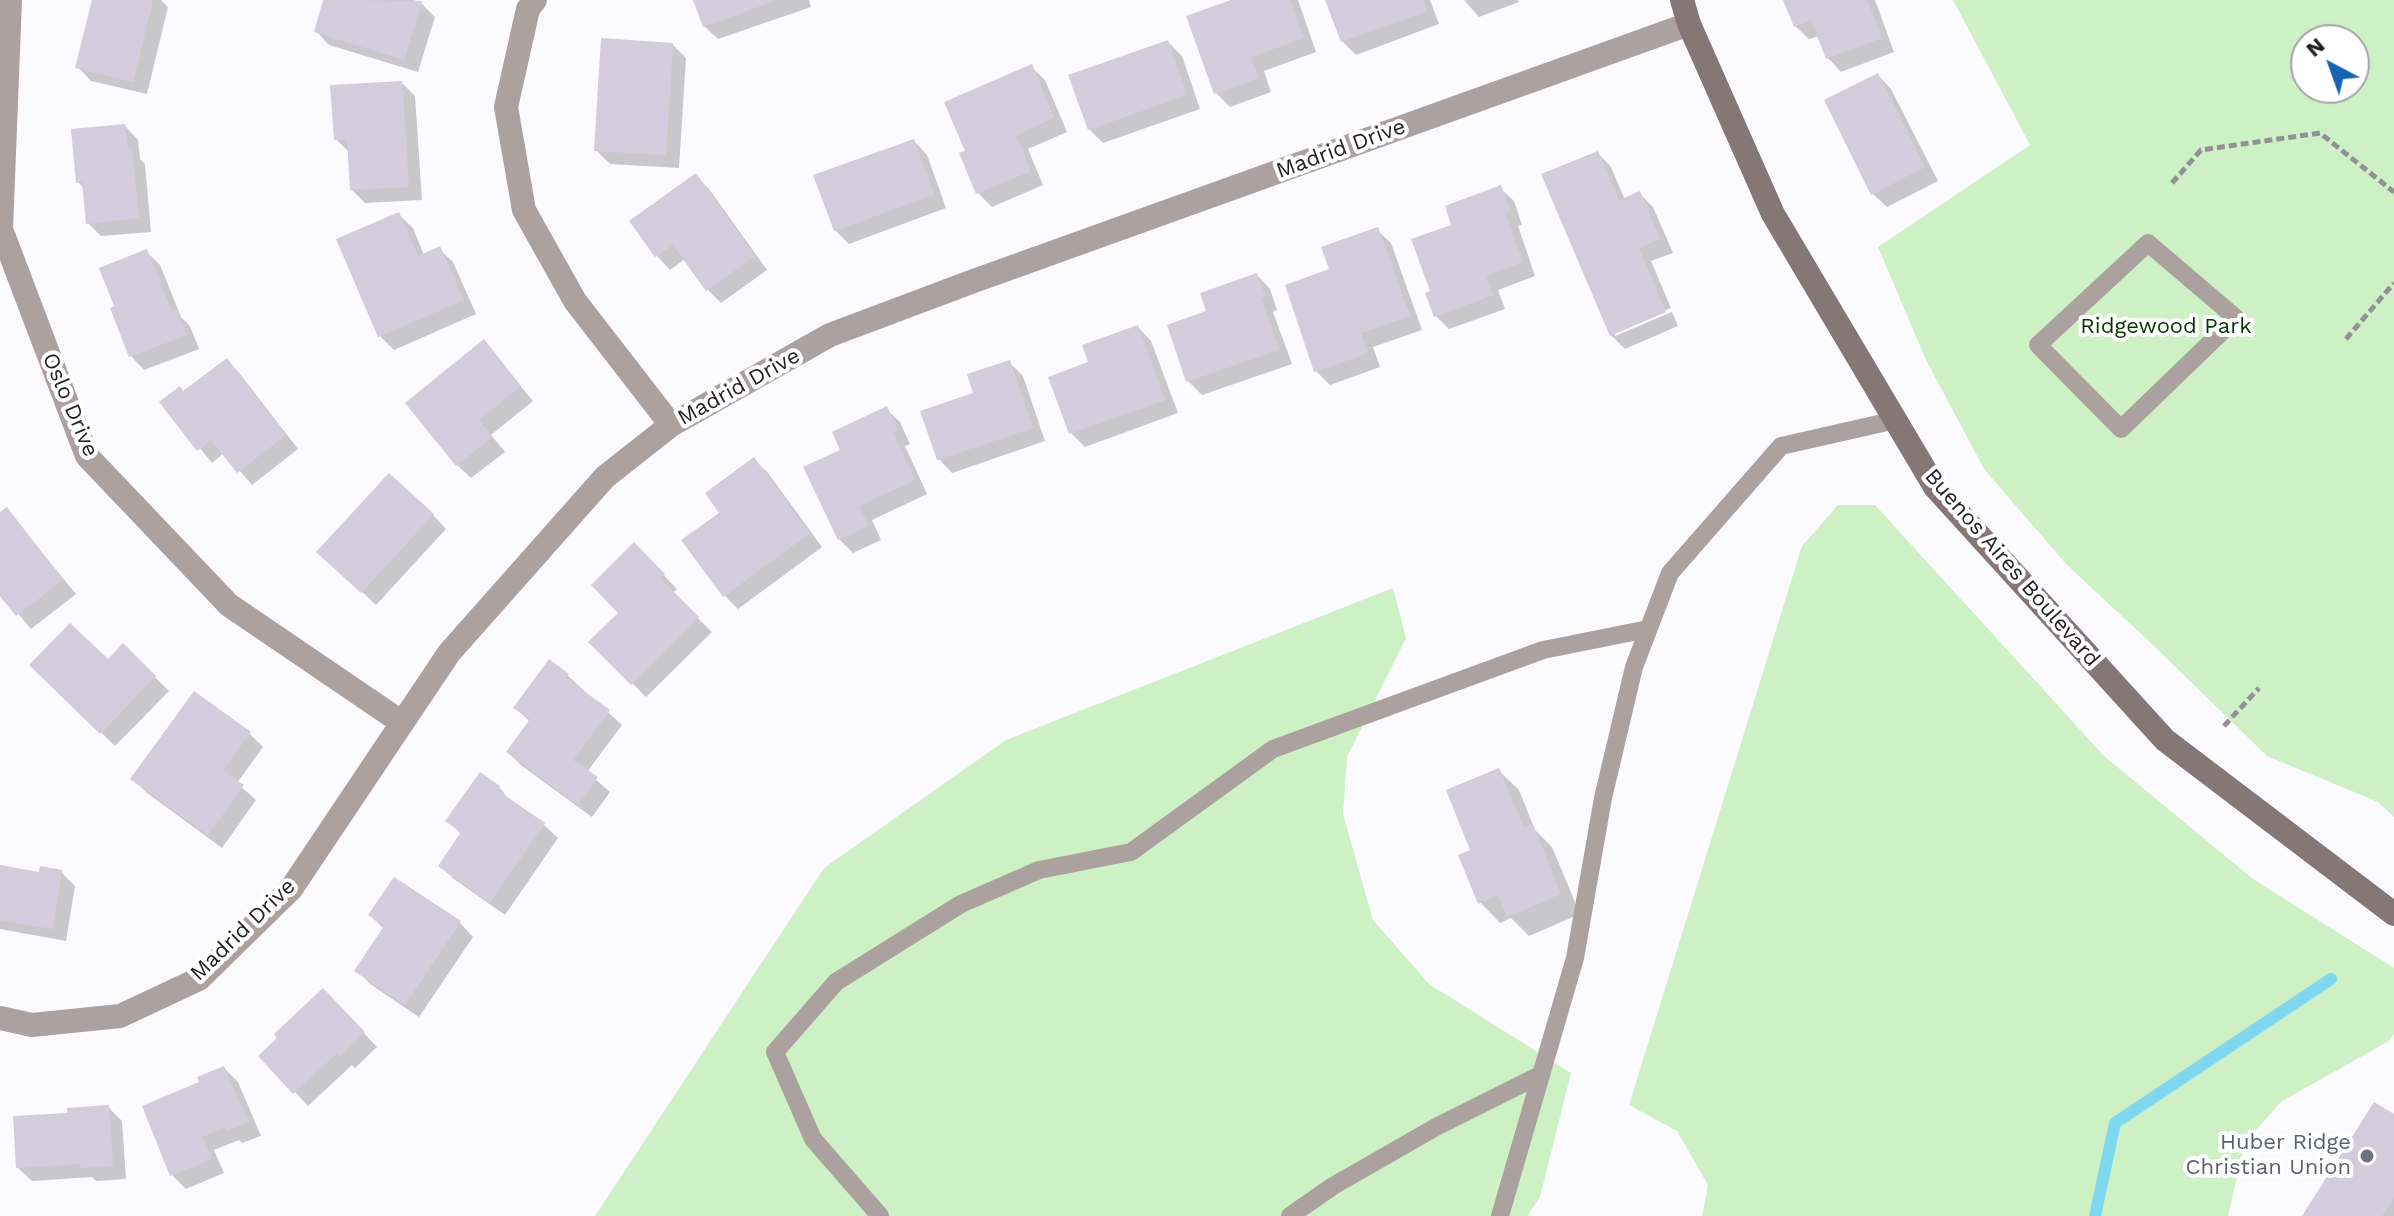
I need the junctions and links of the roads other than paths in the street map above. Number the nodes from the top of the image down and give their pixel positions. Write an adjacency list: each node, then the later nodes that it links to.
1 (10, 0): 9 (street, Oslo Drive)
2 (535, 0): 7 (street)
3 (1682, 0): 4 (street, Buenos Aires Boulevard)
4 (1689, 24): 6 (street, Buenos Aires Boulevard); 7 (street, Madrid Drive)
5 (2206, 349): 5 (lane)
6 (1896, 420): 8 (lane); 10 (street, Buenos Aires Boulevard)
7 (671, 425): 9 (street, Madrid Drive)
8 (1648, 629): 12 (lane); 13 (lane)
9 (401, 722): 11 (street, Madrid Drive)
10 (2394, 914)
11 (0, 1018)
12 (1540, 1075): 14 (lane); 15 (lane)
13 (880, 1216)
14 (1290, 1216)
15 (1500, 1216)

